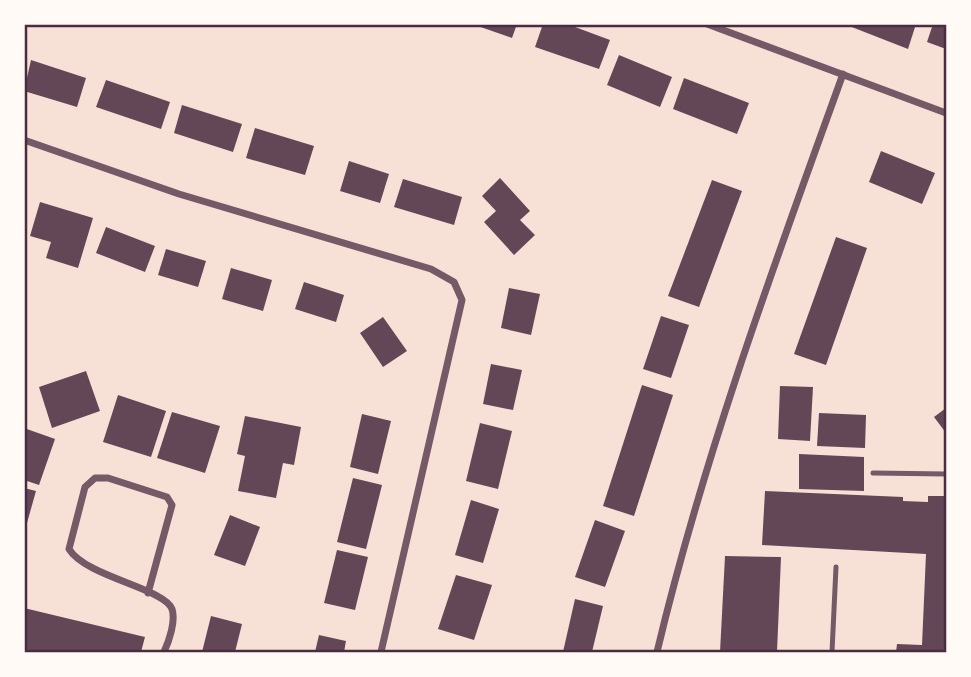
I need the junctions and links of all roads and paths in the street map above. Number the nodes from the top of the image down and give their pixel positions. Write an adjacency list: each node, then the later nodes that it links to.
1 (707, 24): 2 (street)
2 (843, 74): 3 (street); 11 (street)
3 (947, 113)
4 (24, 140): 10 (street)
5 (873, 473): 6 (lane)
6 (947, 474)
7 (836, 566): 12 (lane)
8 (148, 593): 8 (street); 9 (street)
9 (164, 653)
10 (381, 653)
11 (657, 653)
12 (832, 653)

